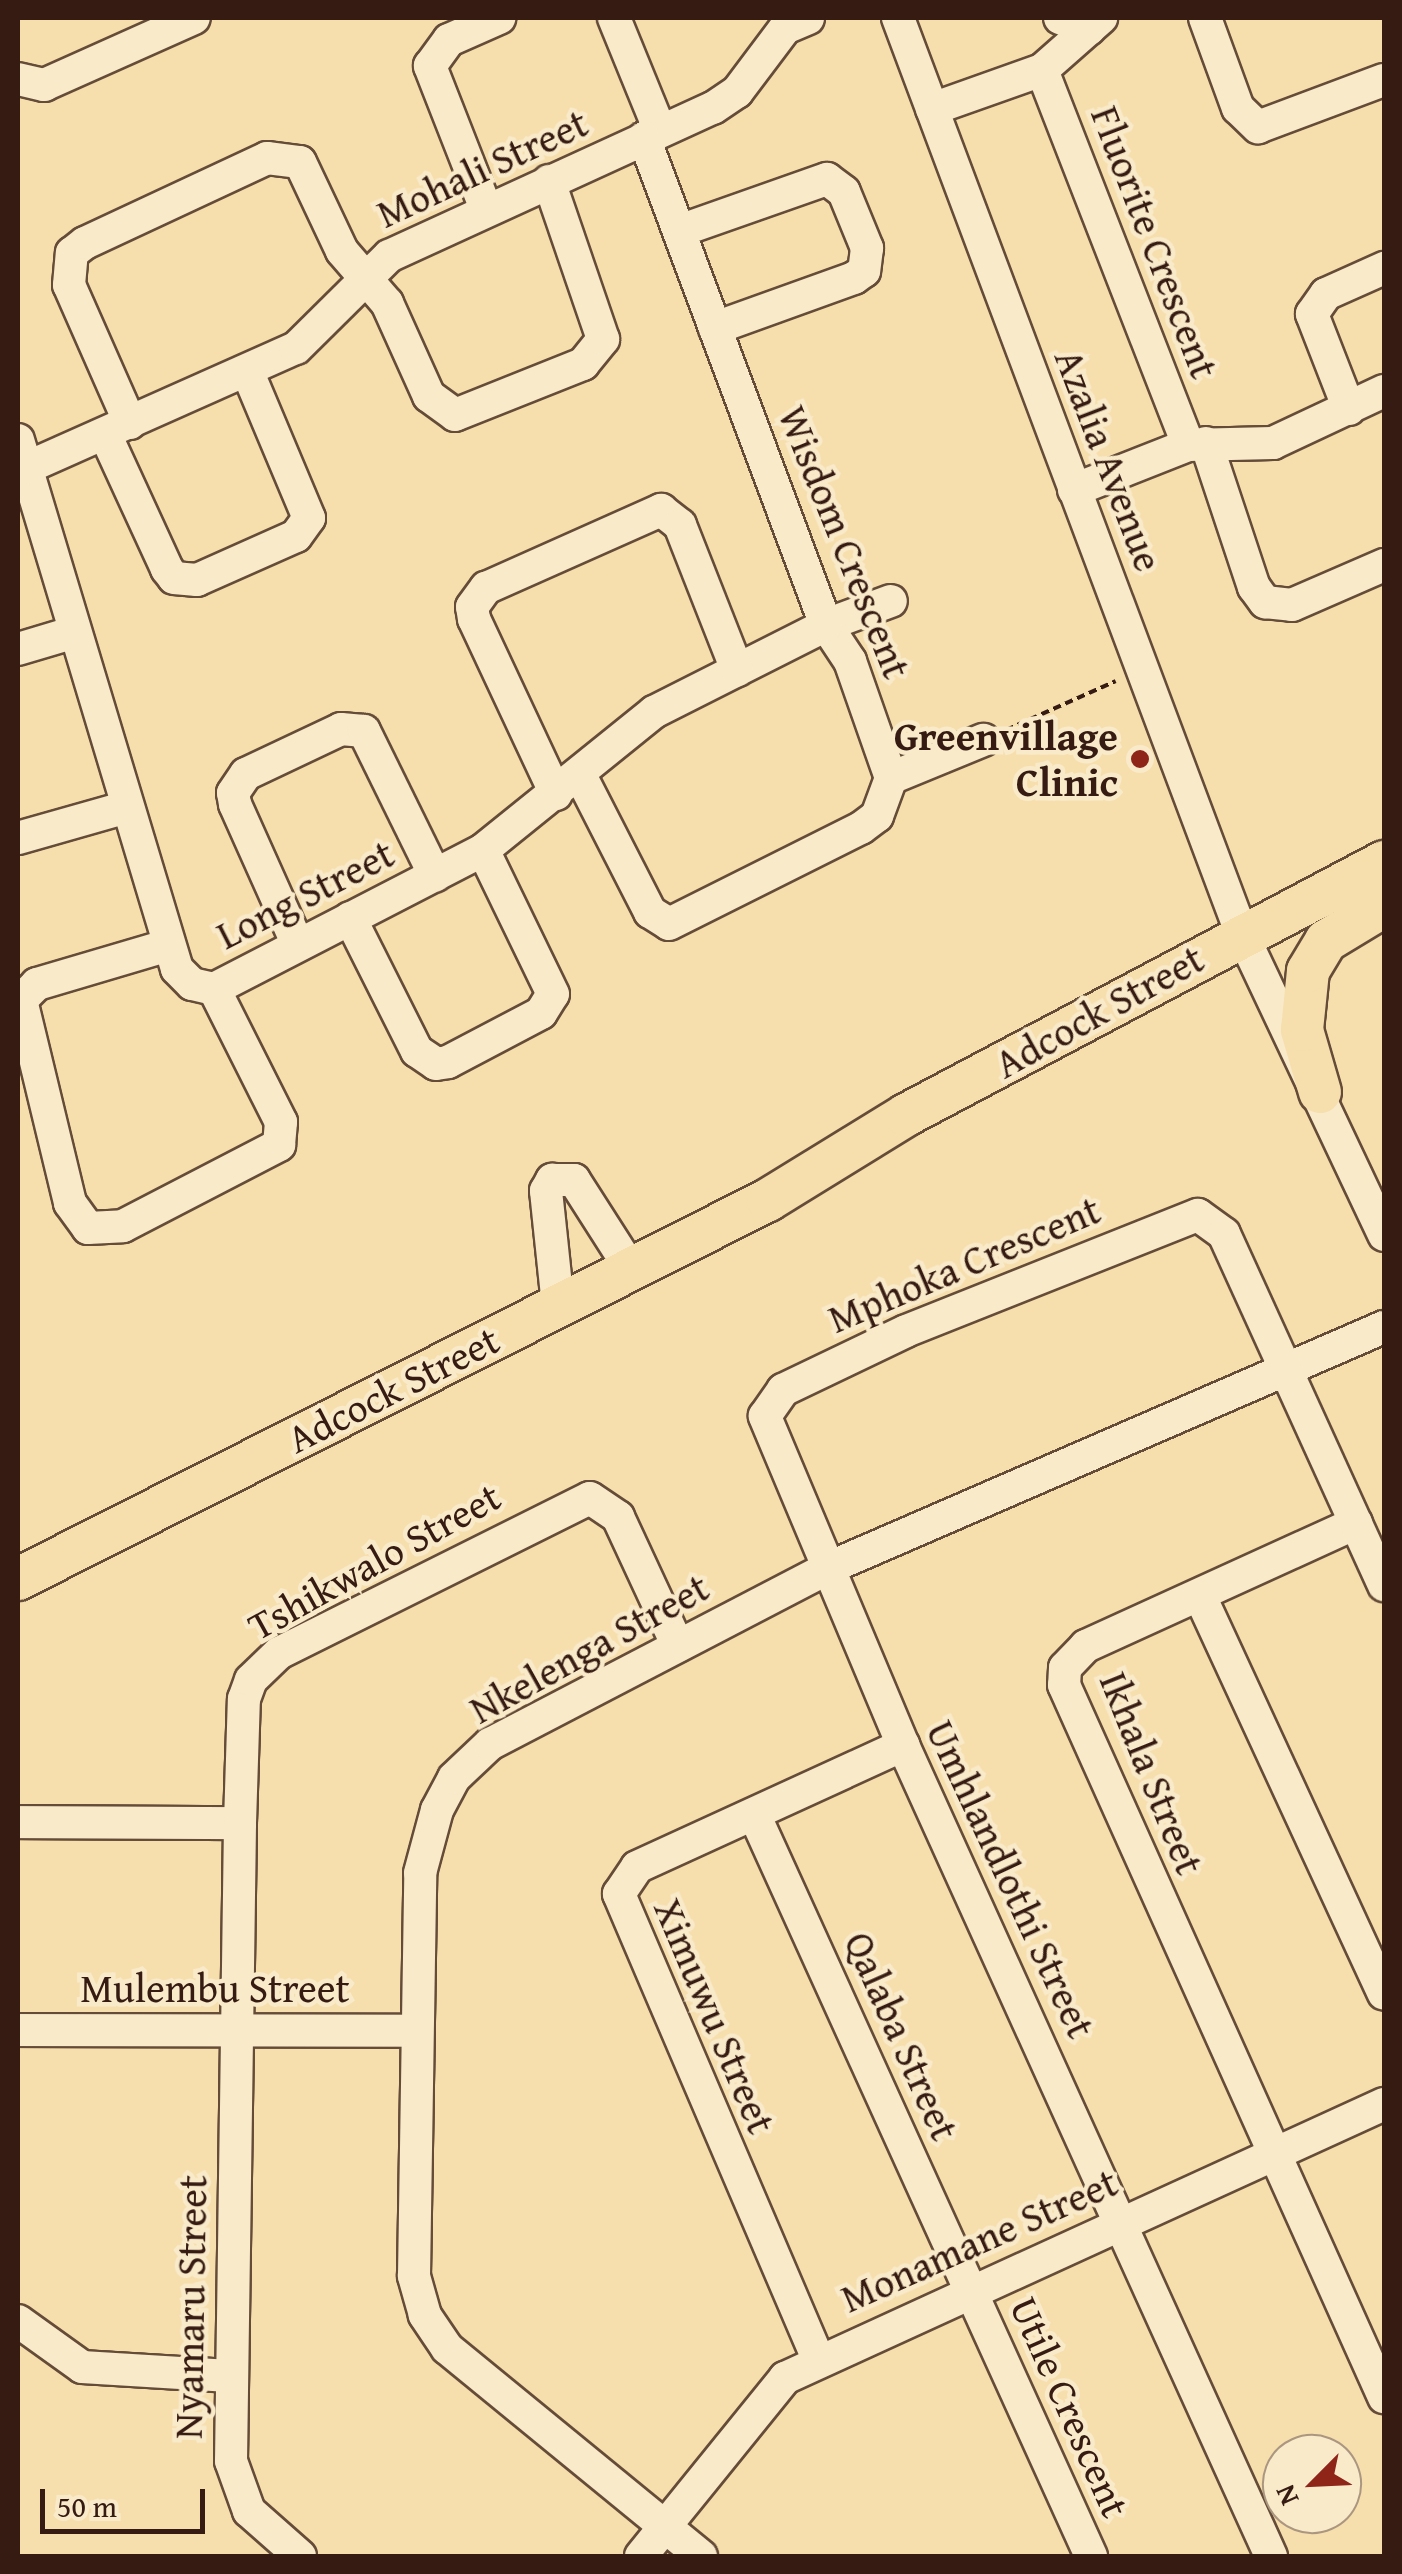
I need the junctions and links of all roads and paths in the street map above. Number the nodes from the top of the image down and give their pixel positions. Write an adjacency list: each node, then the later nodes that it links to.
1 (194, 18): 9 (street)
2 (499, 18): 14 (street)
3 (614, 18): 12 (street, Wisdom Crescent)
4 (898, 18): 11 (street, Azalia Avenue)
5 (1206, 18): 10 (street)
6 (791, 21): 12 (street, Mohali Street)
7 (1083, 21): 8 (street)
8 (1042, 70): 11 (street); 23 (street, Fluorite Crescent)
9 (18, 78)
10 (1384, 80)
11 (932, 109): 25 (street, Azalia Avenue)
12 (652, 134): 13 (street, Mohali Street); 15 (street, Wisdom Crescent)
13 (549, 180): 14 (street, Mohali Street); 17 (street)
14 (486, 209): 17 (street, Mohali Street)
15 (679, 231): 18 (street, Wisdom Crescent); 18 (street)
16 (1384, 268): 21 (street)
17 (364, 276): 19 (street, Mohali Street); 22 (street)
18 (715, 328): 28 (street, Wisdom Crescent)
19 (248, 373): 22 (street, Mohali Street); 22 (street)
20 (1384, 391): 21 (street)
21 (1349, 409): 23 (street)
22 (118, 429): 24 (street, Mohali Street)
23 (1197, 444): 25 (street); 26 (street, Fluorite Crescent)
24 (23, 472): 29 (street, Long Street)
25 (1074, 490): 32 (street, Azalia Avenue)
26 (1384, 565)
27 (891, 601): 28 (street, Long Street)
28 (826, 625): 31 (street, Long Street); 34 (street, Wisdom Crescent)
29 (75, 632): 30 (street); 36 (street, Long Street)
30 (18, 650)
31 (737, 670): 35 (street, Long Street); 35 (street)
32 (1142, 670): 33 (path); 46 (street, Azalia Avenue)
33 (984, 740): 34 (street)
34 (891, 778): 35 (street)
35 (568, 785): 38 (street, Long Street)
36 (128, 806): 37 (street); 44 (street, Long Street)
37 (18, 838)
38 (483, 850): 40 (street, Long Street); 43 (street)
39 (1384, 862): 46 (main road, Adcock Street)
40 (435, 874): 43 (street, Long Street); 45 (street)
41 (1384, 894): 46 (main road, Adcock Street)
42 (1384, 906): 48 (main road)
43 (350, 918): 45 (street, Long Street)
44 (169, 945): 47 (street, Long Street); 47 (street)
45 (298, 945): 47 (street, Long Street)
46 (1247, 945): 48 (street, Azalia Avenue); 50 (main road, Adcock Street)
47 (214, 989)
48 (1320, 1092): 49 (street, Azalia Avenue)
49 (1384, 1235)
50 (631, 1269): 51 (main road, Adcock Street); 51 (street)
51 (558, 1306): 56 (main road, Adcock Street)
52 (1384, 1327): 53 (street, Nkelenga Street)
53 (1284, 1366): 54 (street); 55 (street, Nkelenga Street); 55 (street, Mphoka Crescent)
54 (1356, 1523): 57 (street); 58 (street, Ikhala Street)
55 (826, 1569): 59 (street, Nkelenga Street); 60 (street, Umhlandlothi Street)
56 (18, 1579)
57 (1384, 1584)
58 (1200, 1596): 64 (street); 69 (street, Ikhala Street)
59 (678, 1646): 63 (street, Tshikwalo Street); 67 (street, Nkelenga Street)
60 (903, 1745): 61 (street, Ximuwu Street); 70 (street, Umhlandlothi Street)
61 (754, 1814): 71 (street, Qalaba Street); 73 (street, Ximuwu Street)
62 (18, 1822): 63 (street)
63 (240, 1823): 66 (street, Tshikwalo Street)
64 (1384, 1994)
65 (18, 2030): 66 (street, Mulembu Street)
66 (237, 2030): 67 (street, Mulembu Street); 74 (street, Nyamaru Street)
67 (413, 2031): 76 (street, Nkelenga Street)
68 (1384, 2104): 69 (street, Monamane Street)
69 (1274, 2154): 70 (street, Monamane Street); 75 (street)
70 (1122, 2223): 71 (street, Monamane Street); 81 (street)
71 (972, 2293): 73 (street, Monamane Street); 80 (street, Utile Crescent)
72 (18, 2321): 74 (street)
73 (818, 2359): 76 (street, Monamane Street)
74 (230, 2376): 77 (street, Nyamaru Street)
75 (1384, 2397)
76 (665, 2528): 78 (street); 79 (street, Nkelenga Street)
77 (300, 2556)
78 (641, 2556)
79 (701, 2556)
80 (1092, 2556)
81 (1271, 2556)

